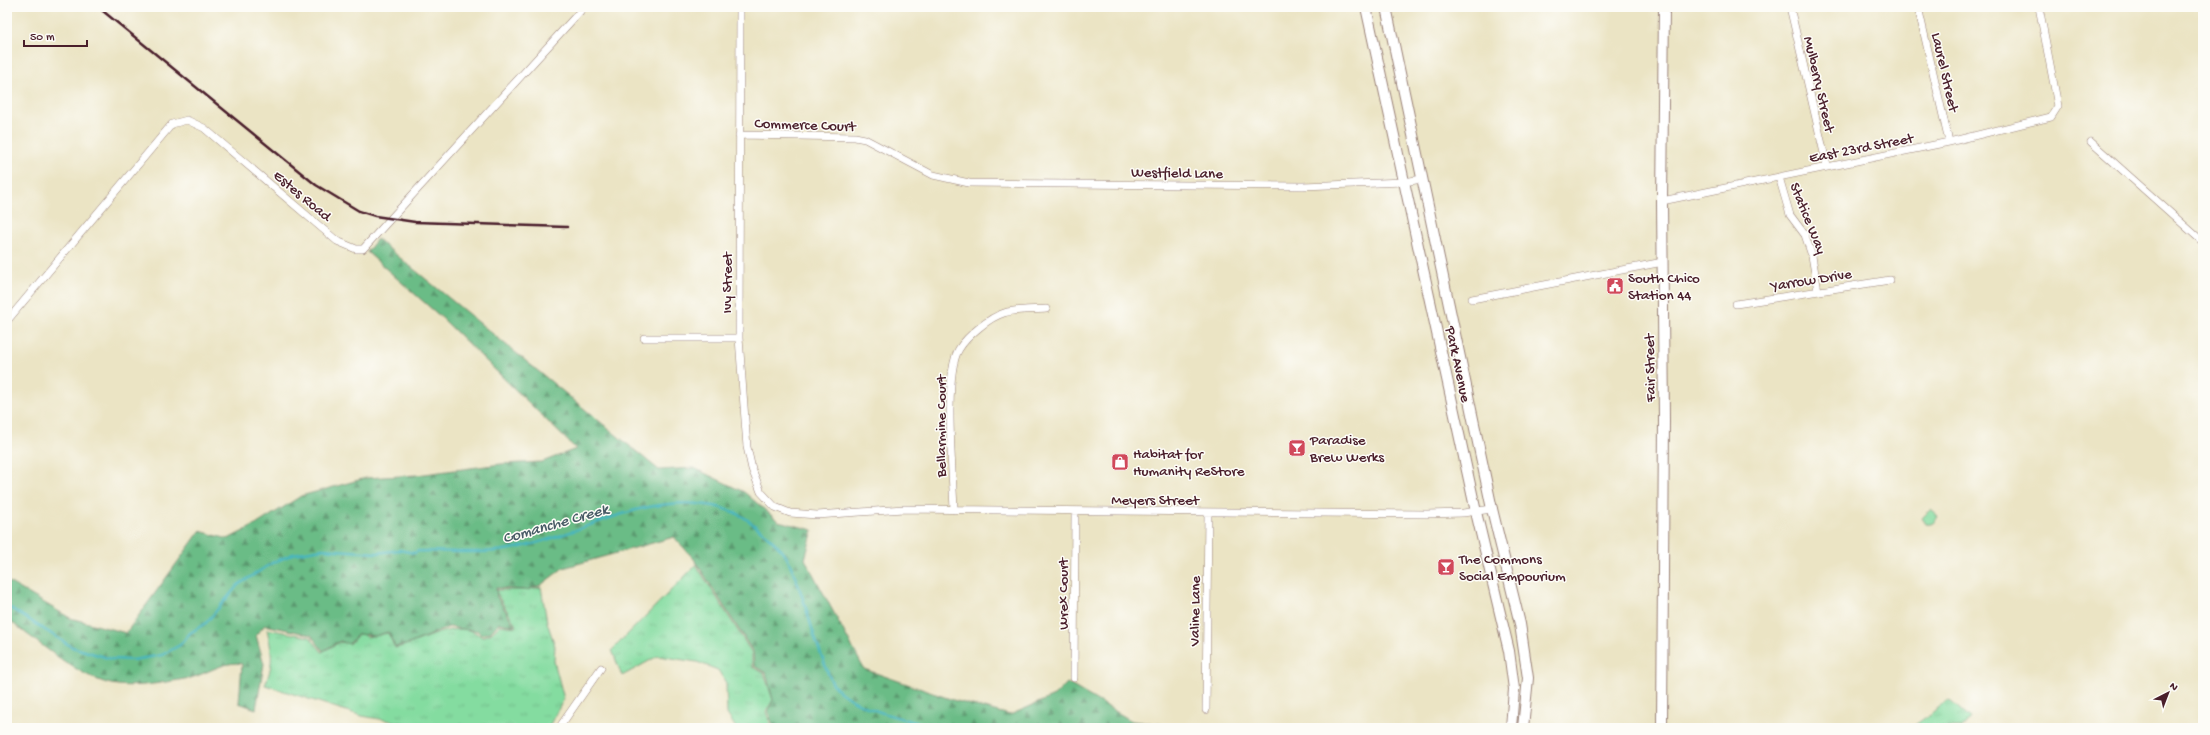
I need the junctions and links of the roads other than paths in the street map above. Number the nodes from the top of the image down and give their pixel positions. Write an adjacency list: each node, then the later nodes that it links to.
1 (584, 7): 25 (street, Estes Road)
2 (740, 7): 9 (street, Ivy Street)
3 (1366, 7): 16 (main road, Park Avenue)
4 (1386, 7): 15 (main road, Park Avenue)
5 (1664, 7): 17 (main road, Fair Street)
6 (1790, 7): 12 (street, Mulberry Street)
7 (1918, 7): 10 (street, Laurel Street)
8 (2039, 7): 10 (street, East 23rd Street)
9 (739, 135): 13 (street, Commerce Court); 27 (street, Ivy Street)
10 (1949, 142): 12 (street, East 23rd Street)
11 (2091, 142): 18 (street)
12 (1826, 166): 14 (street, East 23rd Street)
13 (933, 175): 16 (street, Westfield Lane)
14 (1779, 177): 17 (street, East 23rd Street); 21 (street, Statice Way)
15 (1422, 179): 16 (street, Westfield Lane); 28 (main road, Park Avenue)
16 (1404, 182): 32 (main road, Park Avenue)
17 (1662, 202): 19 (main road, Fair Street)
18 (2203, 242)
19 (1663, 262): 22 (street); 40 (main road, Fair Street)
20 (1890, 280): 21 (street, Yarrow Drive)
21 (1818, 291): 23 (street, Yarrow Drive)
22 (1472, 299)
23 (1736, 304)
24 (1046, 308): 29 (street, Bellarmine Court)
25 (7, 321)
26 (644, 338): 27 (street)
27 (739, 338): 33 (street, Ivy Street)
28 (1492, 509): 32 (street, Meyers Street); 39 (main road, Park Avenue)
29 (954, 510): 30 (street, Meyers Street); 33 (street, Meyers Street)
30 (1075, 511): 31 (street, Meyers Street); 35 (street, Wrex Court)
31 (1208, 512): 32 (street, Meyers Street); 36 (street, Valine Lane)
32 (1476, 512): 38 (main road, Park Avenue)
33 (817, 515)
34 (601, 668): 37 (street)
35 (1074, 678)
36 (1206, 710)
37 (559, 728)
38 (1510, 728)
39 (1523, 728)
40 (1662, 728)

